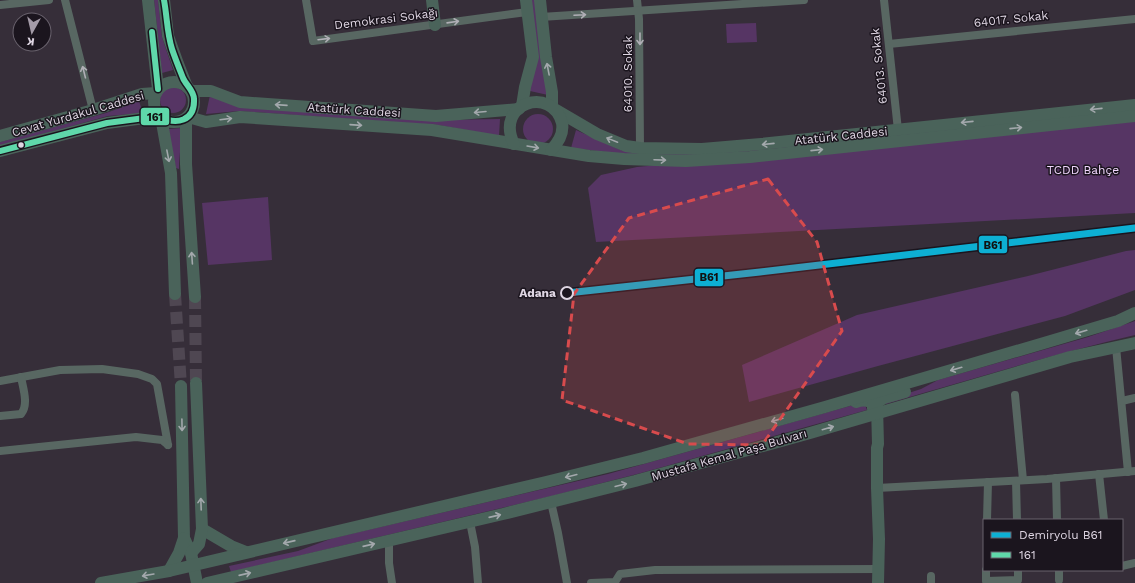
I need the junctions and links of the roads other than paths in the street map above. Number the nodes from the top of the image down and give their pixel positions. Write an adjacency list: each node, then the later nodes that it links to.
1 (50, 0): 12 (street)
2 (65, 0): 24 (street, one-way to 2)
3 (148, 0): 20 (main road)
4 (164, 0): 19 (main road)
5 (306, 0): 17 (street, Demokrasi Sokağı, one-way to 17)
6 (432, 0): 17 (main road)
7 (540, 0): 15 (main road)
8 (637, 0): 14 (street, 64010. Sokak)
9 (804, 0): 11 (street)
10 (884, 0): 18 (street, 64013. Sokak)
11 (779, 1): 14 (street)
12 (0, 5)
13 (526, 6): 17 (street, Demokrasi Sokağı, one-way to 13); 22 (main road)
14 (638, 11): 15 (street, one-way to 14); 31 (street, 64010. Sokak, one-way to 31)
15 (541, 17): 23 (main road, one-way to 15)
16 (1135, 19): 18 (street, 64017. Sokak)
17 (435, 25)
18 (888, 44): 28 (street, 64013. Sokak)
19 (189, 89): 20 (main road); 22 (main road, Atatürk Caddesi, one-way to 19); 27 (main road)
20 (157, 91): 24 (main road, Cevat Yurdakul Caddesi); 26 (main road)
21 (1135, 105): 28 (main road, Atatürk Caddesi, one-way to 28)
22 (520, 108): 23 (main road); 30 (main road)
23 (554, 109): 31 (main road, Atatürk Caddesi, one-way to 23); 32 (main road)
24 (94, 110): 29 (main road, Cevat Yurdakul Caddesi)
25 (1135, 116): 32 (main road, Atatürk Caddesi, one-way to 25)
26 (160, 117): 27 (main road); 33 (main road, Cevat Yurdakul Caddesi); 34 (main road, one-way to 34)
27 (187, 118): 30 (main road, Atatürk Caddesi, one-way to 30); 35 (main road, one-way to 27)
28 (898, 130): 31 (main road, Atatürk Caddesi, one-way to 31)
29 (0, 136)
30 (514, 144): 32 (main road, one-way to 32)
31 (640, 148)
32 (551, 150)
33 (0, 151)
34 (175, 294)
35 (195, 296)
36 (1135, 314): 38 (main road, Mustafa Kemal Paşa Bulvarı, one-way to 38)
37 (1125, 345): 45 (street); 47 (main road, Mustafa Kemal Paşa Bulvarı)
38 (936, 374): 46 (main road, Mustafa Kemal Paşa Bulvarı); 48 (main road)
39 (21, 377): 40 (street); 49 (street); 52 (street)
40 (0, 381)
41 (196, 383): 65 (main road, one-way to 41)
42 (181, 386): 66 (main road, one-way to 66)
43 (1015, 394): 56 (street)
44 (1135, 398): 45 (street)
45 (1122, 401): 53 (street)
46 (836, 404): 48 (main road); 68 (main road, Mustafa Kemal Paşa Bulvarı, one-way to 68)
47 (892, 409): 48 (main road, Mustafa Kemal Paşa Bulvarı); 51 (main road)
48 (875, 411): 50 (main road, Mustafa Kemal Paşa Bulvarı); 51 (main road)
49 (0, 416)
50 (854, 420): 51 (main road); 59 (main road, Mustafa Kemal Paşa Bulvarı, one-way to 50)
51 (876, 431): 58 (main road)
52 (0, 452)
53 (1132, 471): 54 (street)
54 (1099, 474): 55 (street); 63 (street)
55 (1056, 478): 56 (street); 62 (street)
56 (1019, 480): 57 (street); 61 (street)
57 (988, 482): 58 (street); 60 (street)
58 (876, 488): 72 (main road)
59 (551, 502): 64 (main road, Mustafa Kemal Paşa Bulvarı, one-way to 59); 83 (street)
60 (987, 519)
61 (1017, 519)
62 (1058, 519)
63 (1104, 519)
64 (470, 522): 67 (main road, Mustafa Kemal Paşa Bulvarı); 82 (street)
65 (202, 529): 68 (main road); 69 (main road)
66 (184, 538): 69 (main road); 73 (main road)
67 (389, 541): 80 (main road, Mustafa Kemal Paşa Bulvarı, one-way to 67); 81 (street)
68 (246, 552): 69 (main road, Mustafa Kemal Paşa Bulvarı)
69 (192, 559): 73 (main road, Mustafa Kemal Paşa Bulvarı); 79 (main road)
70 (1135, 564): 71 (street)
71 (1123, 566)
72 (879, 569): 84 (street); 85 (main road)
73 (169, 571): 78 (main road, Mustafa Kemal Paşa Bulvarı, one-way to 78)
74 (986, 571): 75 (street)
75 (1018, 571)
76 (1059, 571): 77 (street)
77 (1059, 580)
78 (101, 583)
79 (197, 583)
80 (207, 583)
81 (392, 583)
82 (478, 583)
83 (567, 583)
84 (591, 583)
85 (878, 583)

